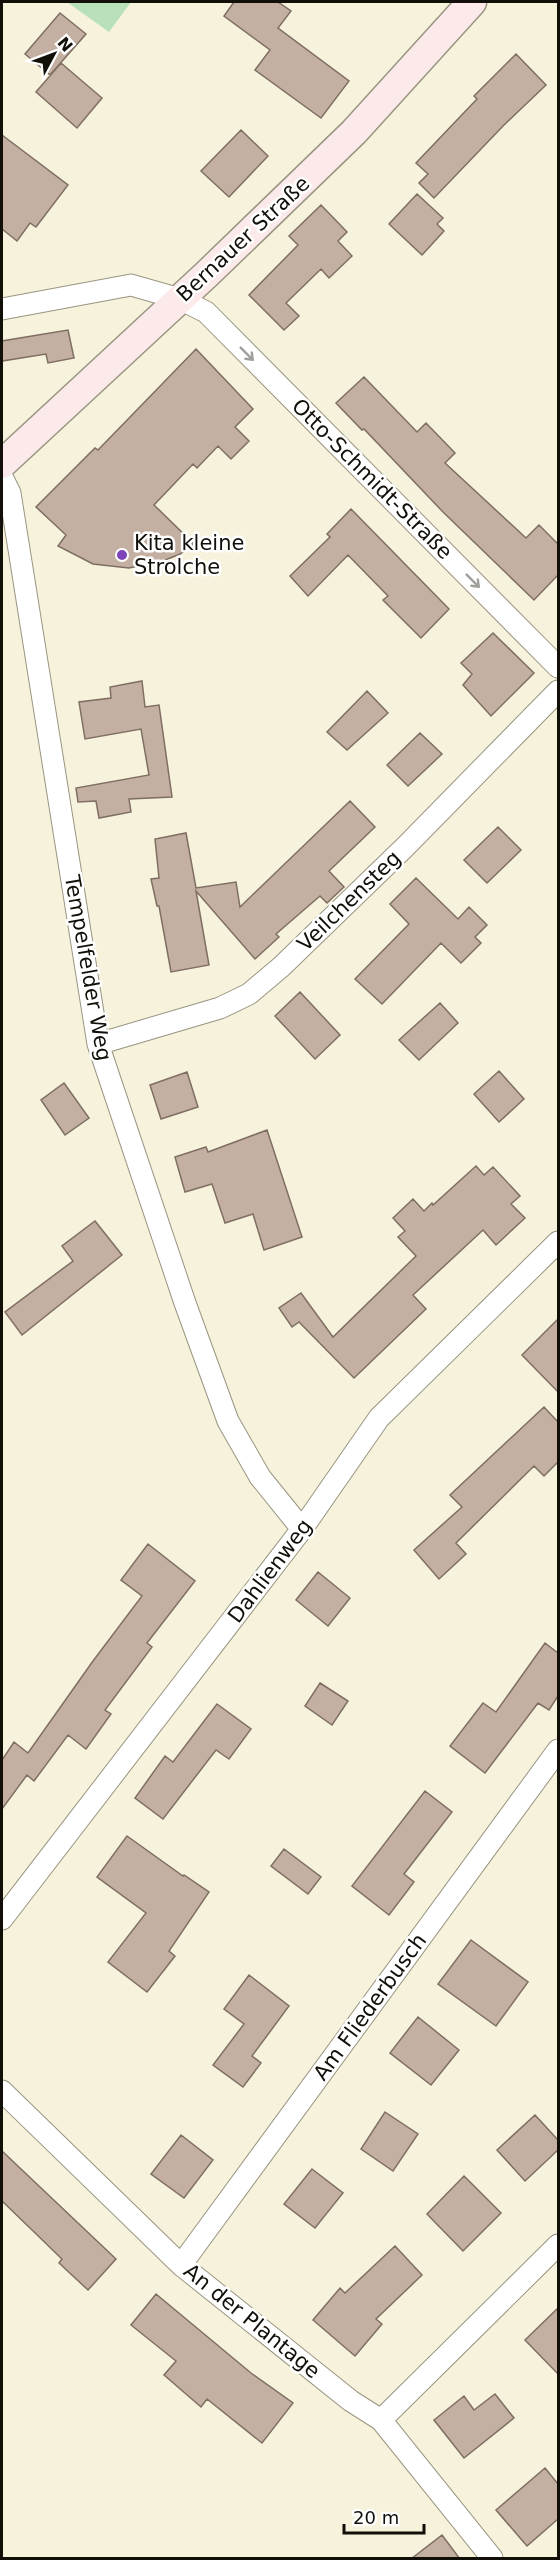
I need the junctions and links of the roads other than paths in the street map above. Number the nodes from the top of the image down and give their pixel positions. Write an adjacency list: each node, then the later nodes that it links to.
1 (472, 2): 2 (main road, Bernauer Straße)
2 (180, 299): 3 (street, Otto-Schmidt-Straße); 4 (main road, Bernauer Straße); 6 (street, Otto-Schmidt-Straße, one-way to 6)
3 (2, 309)
4 (2, 464)
5 (2, 477): 8 (street, Tempelfelder Weg)
6 (558, 667)
7 (558, 691): 8 (street, Veilchensteg)
8 (99, 1044): 10 (street, Tempelfelder Weg)
9 (558, 1242): 10 (street, Dahlienweg)
10 (302, 1530): 12 (street, Dahlienweg)
11 (558, 1750): 15 (street, Am Fliederbusch)
12 (2, 1919)
13 (2, 2091): 15 (street, An der Plantage)
14 (558, 2245): 16 (street)
15 (181, 2265): 16 (street, An der Plantage)
16 (381, 2420): 17 (street, An der Plantage)
17 (492, 2559)

